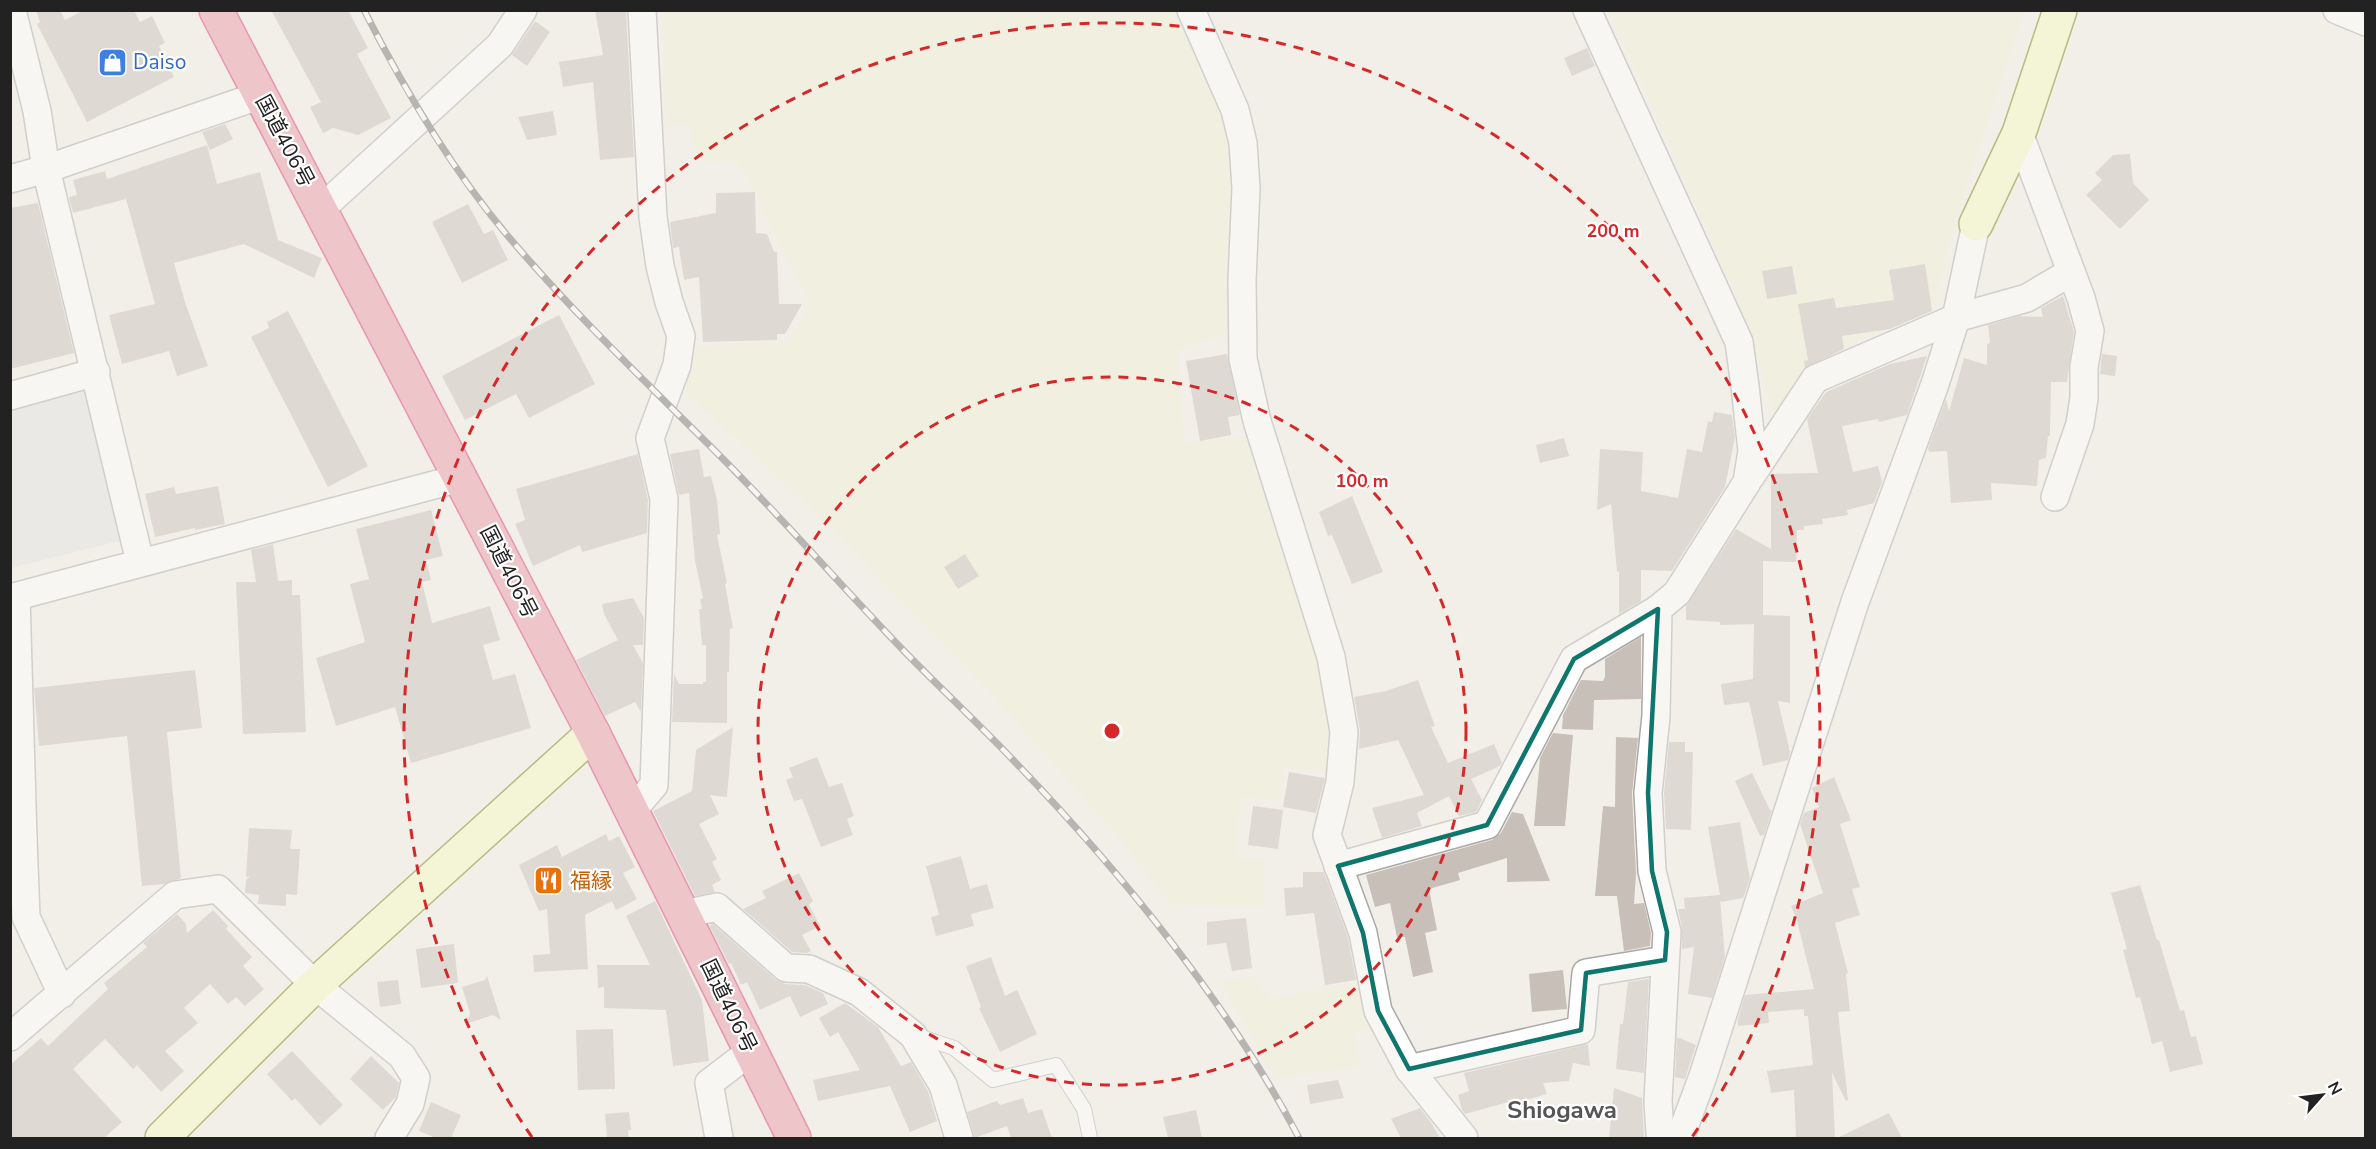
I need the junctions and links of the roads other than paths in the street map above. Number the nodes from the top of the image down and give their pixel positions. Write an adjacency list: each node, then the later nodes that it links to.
1 (12, 10): 12 (street)
2 (216, 10): 10 (highway, 国道406号)
3 (523, 10): 14 (street)
4 (642, 10): 27 (street)
5 (1191, 10): 29 (street)
6 (1587, 10): 21 (street)
7 (2060, 10): 11 (street)
8 (2337, 10): 9 (street)
9 (2366, 22)
10 (261, 95): 12 (street); 14 (highway, 国道406号)
11 (2019, 133): 15 (street); 16 (street)
12 (46, 169): 13 (street); 18 (street)
13 (10, 179)
14 (321, 209): 20 (highway, 国道406号)
15 (1976, 224): 17 (street)
16 (2072, 272): 17 (street); 22 (street)
17 (1956, 318): 21 (street); 46 (street)
18 (96, 372): 19 (street); 23 (street)
19 (10, 396)
20 (460, 477): 23 (street); 26 (highway, 国道406号)
21 (1747, 482): 25 (street)
22 (2055, 497)
23 (140, 562): 24 (street)
24 (13, 598): 28 (street)
25 (1658, 609): 29 (street); 31 (street)
26 (593, 733): 27 (highway, 国道406号); 32 (street)
27 (632, 811): 30 (highway, 国道406号)
28 (17, 840): 33 (street)
29 (1338, 866): 37 (street)
30 (684, 915): 34 (street); 36 (highway, 国道406号)
31 (1665, 960): 37 (street); 45 (street)
32 (315, 985): 33 (street); 38 (street); 39 (street)
33 (62, 994): 35 (street)
34 (913, 1035): 42 (street); 43 (lane)
35 (10, 1037)
36 (751, 1051): 40 (street); 41 (highway, 国道406号)
37 (1409, 1069): 44 (street)
38 (162, 1138)
39 (389, 1138)
40 (719, 1138)
41 (794, 1138)
42 (959, 1138)
43 (1090, 1138)
44 (1464, 1138)
45 (1662, 1138)
46 (1680, 1138)

